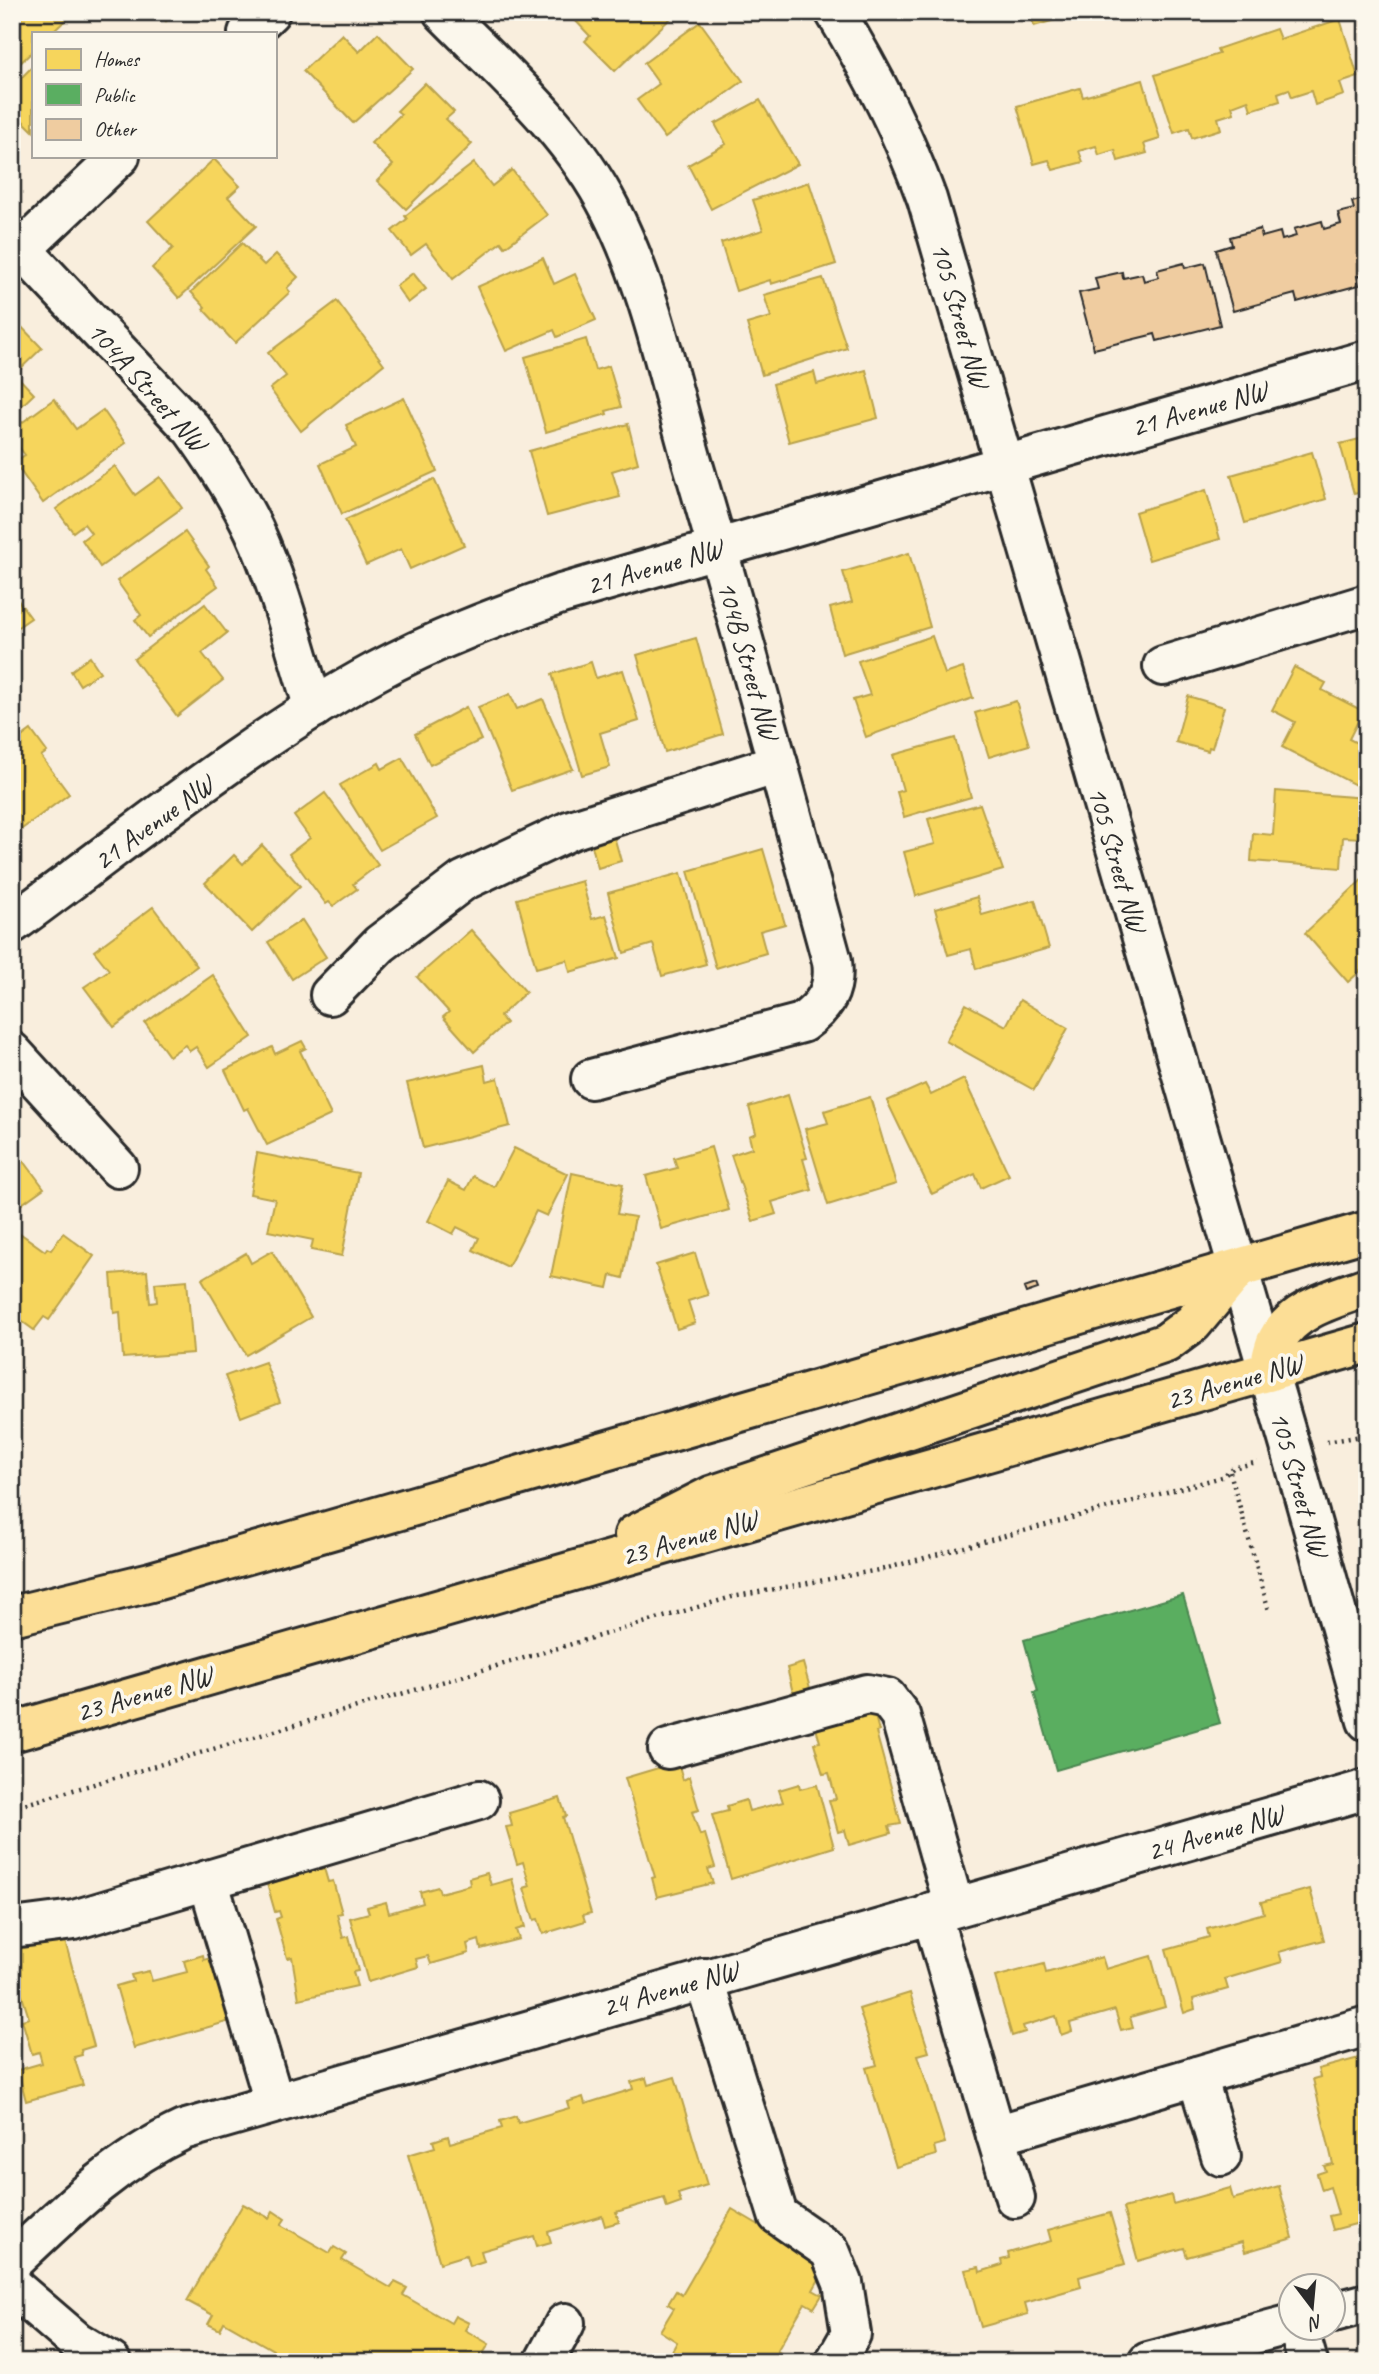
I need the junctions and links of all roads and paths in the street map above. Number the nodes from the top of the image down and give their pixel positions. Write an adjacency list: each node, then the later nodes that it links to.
1 (270, 12): 4 (street)
2 (443, 12): 9 (street, 104B Street NW)
3 (835, 12): 8 (street, 105 Street NW)
4 (249, 32)
5 (118, 158): 6 (street)
6 (17, 244): 12 (street, 104A Street NW)
7 (1367, 360): 8 (street, 21 Avenue NW)
8 (1003, 464): 9 (street, 21 Avenue NW); 20 (street, 105 Street NW)
9 (717, 548): 12 (street, 21 Avenue NW); 13 (street, 104B Street NW)
10 (1367, 604): 11 (street)
11 (1163, 666)
12 (314, 708): 14 (street, 21 Avenue NW)
13 (778, 764): 15 (street); 17 (street, 104B Street NW)
14 (12, 924)
15 (330, 995)
16 (12, 1052): 18 (street)
17 (591, 1079)
18 (118, 1168)
19 (1367, 1231): 20 (main road)
20 (1238, 1269): 23 (street, 105 Street NW); 26 (main road); 28 (main road)
21 (1367, 1287): 23 (main road)
22 (1367, 1343): 23 (main road, 23 Avenue NW)
23 (1268, 1372): 26 (main road, 23 Avenue NW); 29 (street, 105 Street NW)
24 (1367, 1434): 25 (path)
25 (1335, 1440)
26 (551, 1576): 30 (main road, 23 Avenue NW)
27 (1269, 1611): 34 (path)
28 (12, 1616)
29 (1367, 1721)
30 (12, 1732)
31 (668, 1749): 36 (street)
32 (1367, 1789): 36 (street, 24 Avenue NW)
33 (479, 1800): 35 (street)
34 (12, 1808)
35 (208, 1880): 37 (street); 41 (street)
36 (942, 1909): 38 (street, 24 Avenue NW); 42 (street)
37 (12, 1928)
38 (704, 1978): 41 (street, 24 Avenue NW); 54 (street)
39 (1367, 2026): 40 (street)
40 (1197, 2076): 42 (street); 43 (street)
41 (274, 2102): 45 (street, 24 Avenue NW)
42 (996, 2135): 44 (street)
43 (1221, 2156)
44 (1015, 2198)
45 (12, 2262)
46 (12, 2286): 52 (street)
47 (1367, 2303): 48 (street)
48 (1348, 2308)
49 (565, 2323): 53 (street)
50 (1278, 2328): 55 (street)
51 (1302, 2342): 56 (street)
52 (111, 2362)
53 (544, 2362)
54 (835, 2362)
55 (1148, 2362)
56 (1308, 2362)

